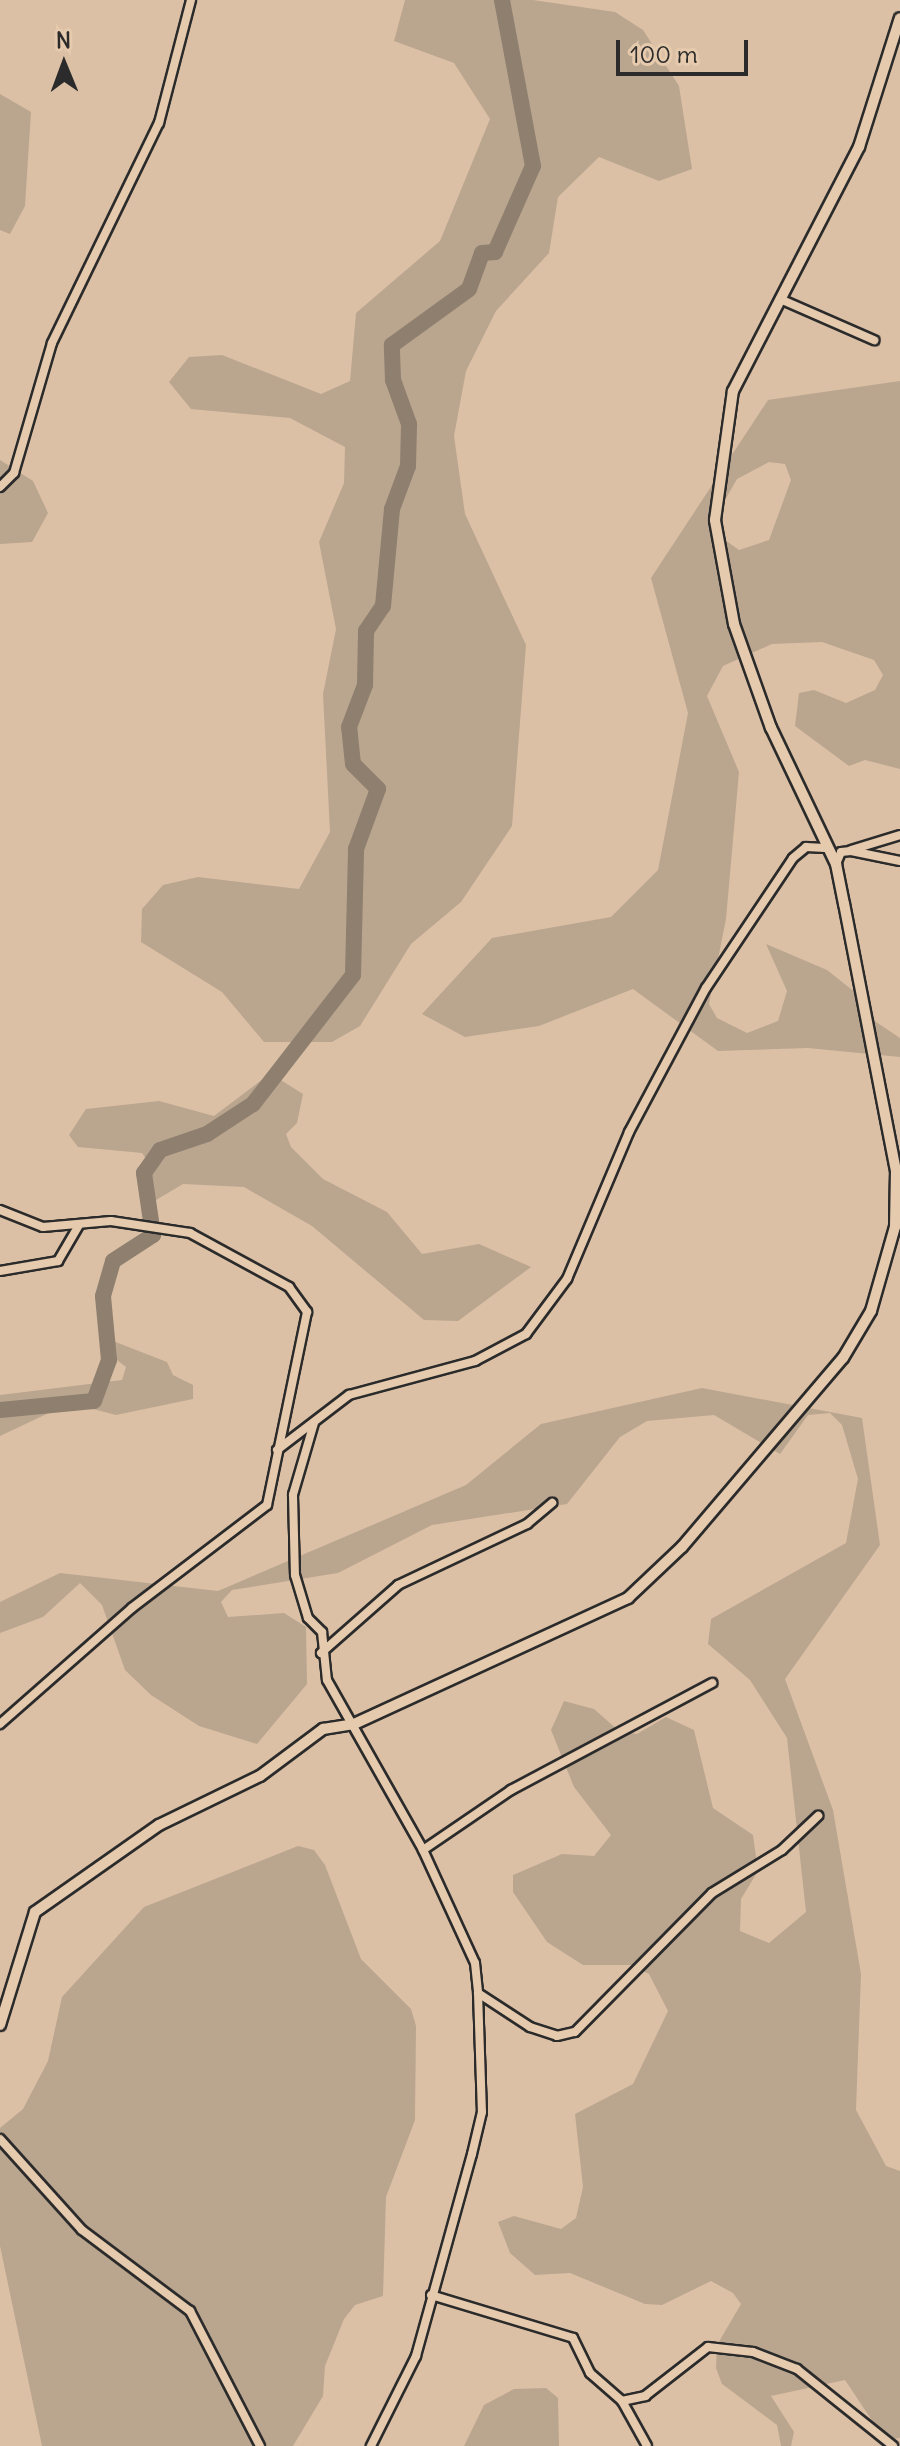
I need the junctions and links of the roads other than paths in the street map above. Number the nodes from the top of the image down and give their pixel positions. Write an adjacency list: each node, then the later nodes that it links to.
1 (191, 0): 5 (street)
2 (900, 18): 3 (street)
3 (780, 299): 4 (street); 7 (street)
4 (874, 340)
5 (0, 487)
6 (900, 835): 8 (street)
7 (825, 848): 10 (street); 14 (street)
8 (851, 851): 9 (street); 10 (street)
9 (900, 861)
10 (836, 864): 20 (street)
11 (0, 1210): 12 (street)
12 (79, 1225): 13 (street); 15 (street)
13 (0, 1271)
14 (314, 1423): 15 (street); 17 (street)
15 (277, 1450): 19 (street)
16 (552, 1503): 17 (street)
17 (321, 1653): 20 (street)
18 (712, 1683): 22 (street)
19 (0, 1724)
20 (354, 1724): 22 (street); 24 (street)
21 (818, 1816): 23 (street)
22 (423, 1850): 23 (street)
23 (478, 1993): 26 (street)
24 (0, 2025)
25 (0, 2139): 28 (street)
26 (431, 2295): 27 (street); 29 (street)
27 (622, 2401): 30 (street); 31 (street)
28 (260, 2446)
29 (371, 2446)
30 (647, 2446)
31 (893, 2446)

